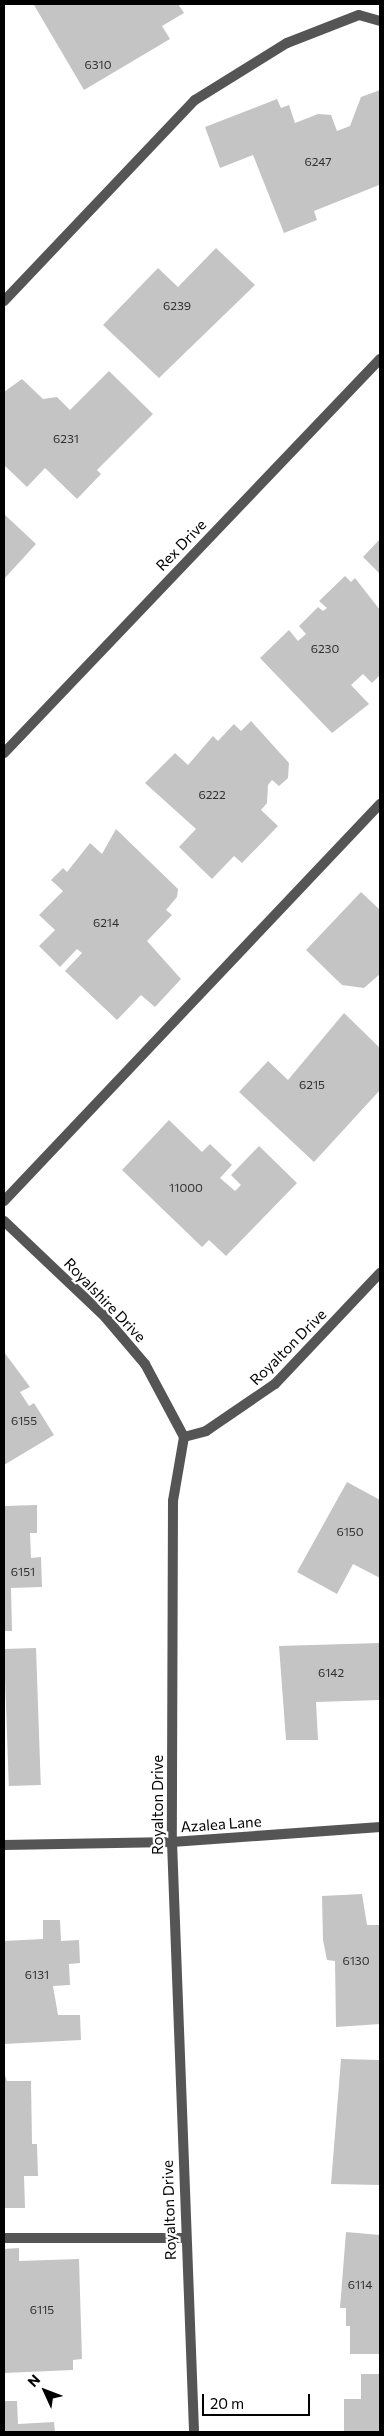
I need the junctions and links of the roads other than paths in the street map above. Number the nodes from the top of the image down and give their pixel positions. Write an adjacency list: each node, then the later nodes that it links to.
1 (380, 21): 2 (street)
2 (4, 302)
3 (380, 358): 4 (street, Rex Drive)
4 (4, 753)
5 (380, 804): 6 (street)
6 (4, 1202)
7 (4, 1221): 9 (street, Royalshire Drive)
8 (380, 1272): 9 (street, Royalton Drive)
9 (184, 1437): 11 (street, Royalton Drive)
10 (380, 1827): 11 (street, Azalea Lane)
11 (172, 1842): 12 (street, Azalea Lane); 14 (street, Royalton Drive)
12 (4, 1844)
13 (4, 2238): 14 (street)
14 (185, 2238): 15 (street, Royalton Drive)
15 (194, 2432)

